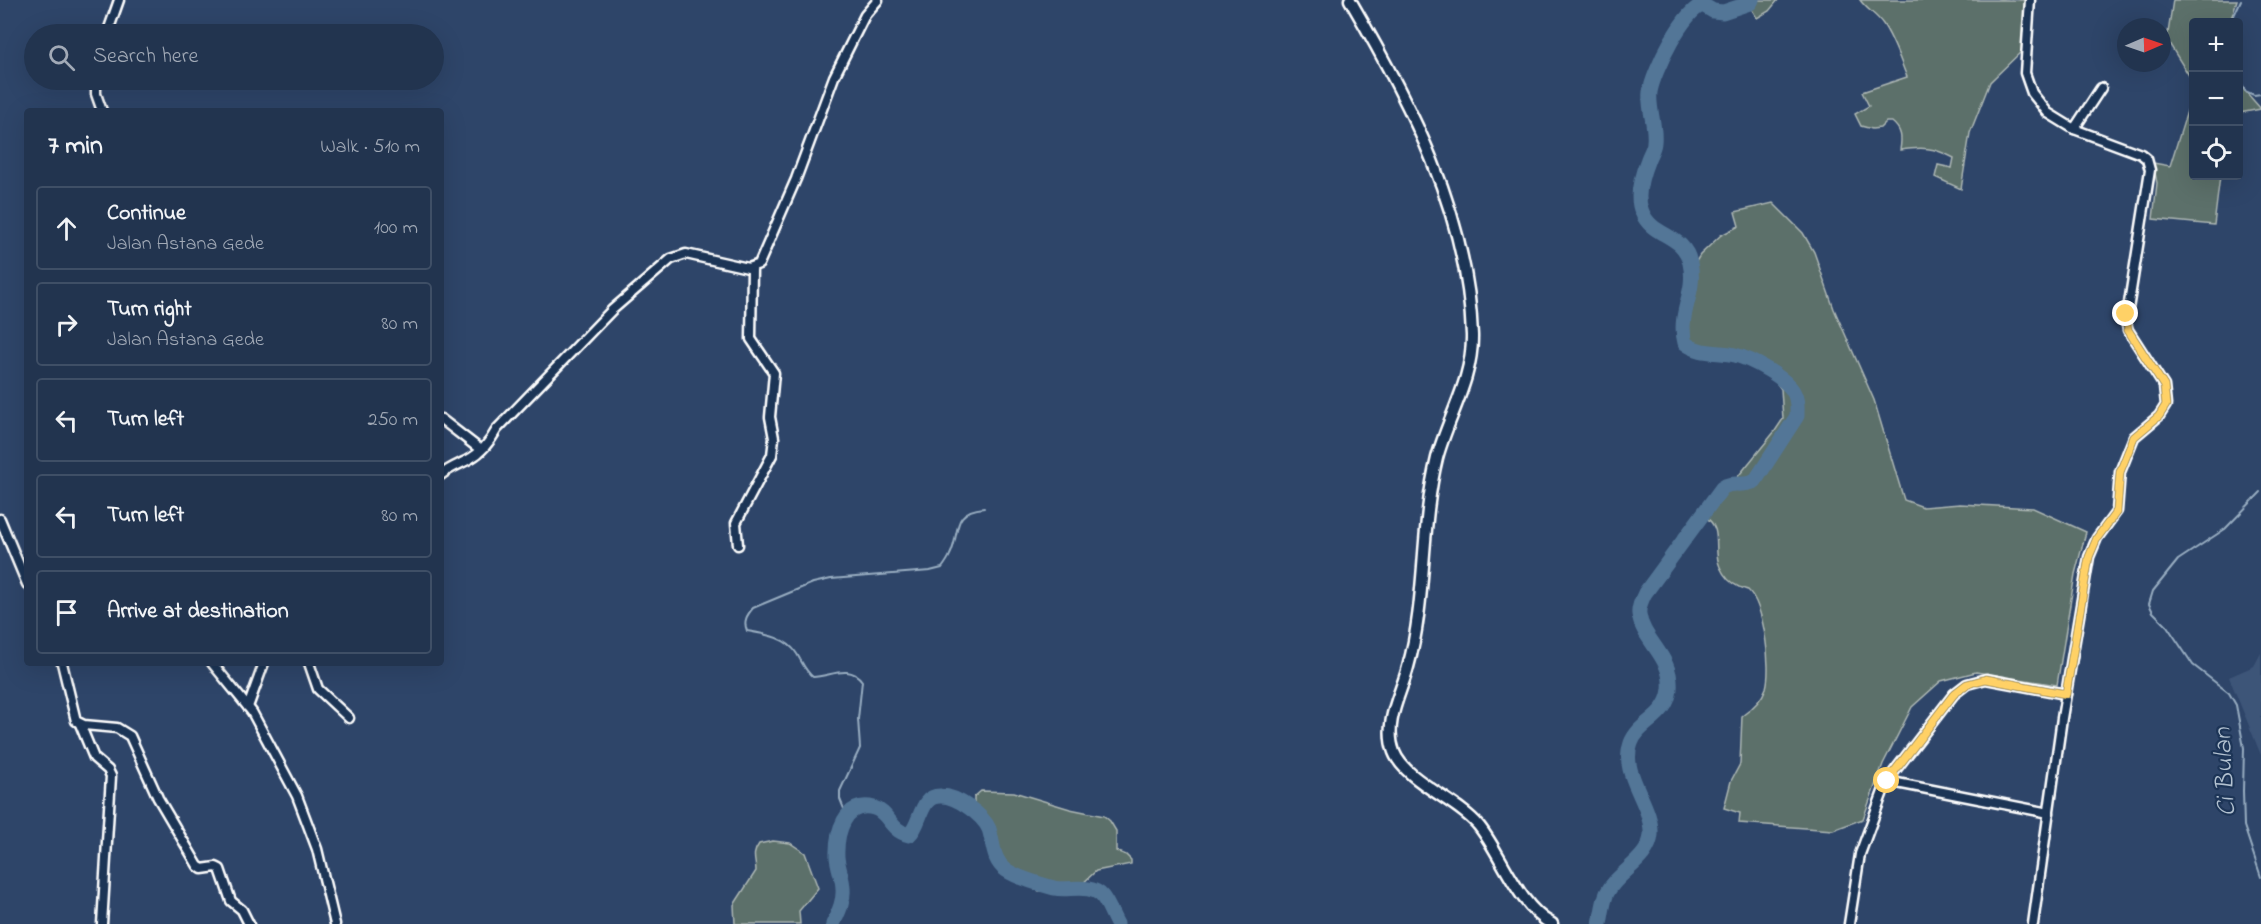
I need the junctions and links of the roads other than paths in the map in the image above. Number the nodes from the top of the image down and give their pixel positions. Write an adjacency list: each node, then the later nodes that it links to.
1 (119, 0): 5 (street)
2 (878, 0): 10 (street)
3 (1350, 0): 30 (street)
4 (2030, 0): 9 (street)
5 (111, 24)
6 (2101, 88): 9 (street)
7 (96, 90): 8 (street)
8 (101, 108)
9 (2074, 129): 21 (street)
10 (752, 268): 12 (street); 15 (street)
11 (444, 421): 12 (street)
12 (481, 450): 13 (street)
13 (444, 473)
14 (0, 519): 16 (street)
15 (738, 545)
16 (24, 577)
17 (63, 666): 24 (street)
18 (214, 666): 22 (street)
19 (263, 666): 22 (street)
20 (310, 666): 23 (street)
21 (2066, 694): 25 (street); 26 (street)
22 (248, 707): 29 (street)
23 (349, 718)
24 (80, 724): 27 (street); 28 (street)
25 (1887, 781): 26 (street); 31 (street)
26 (2049, 813): 32 (street)
27 (102, 924)
28 (249, 924)
29 (335, 924)
30 (1552, 924)
31 (1849, 924)
32 (2033, 924)

